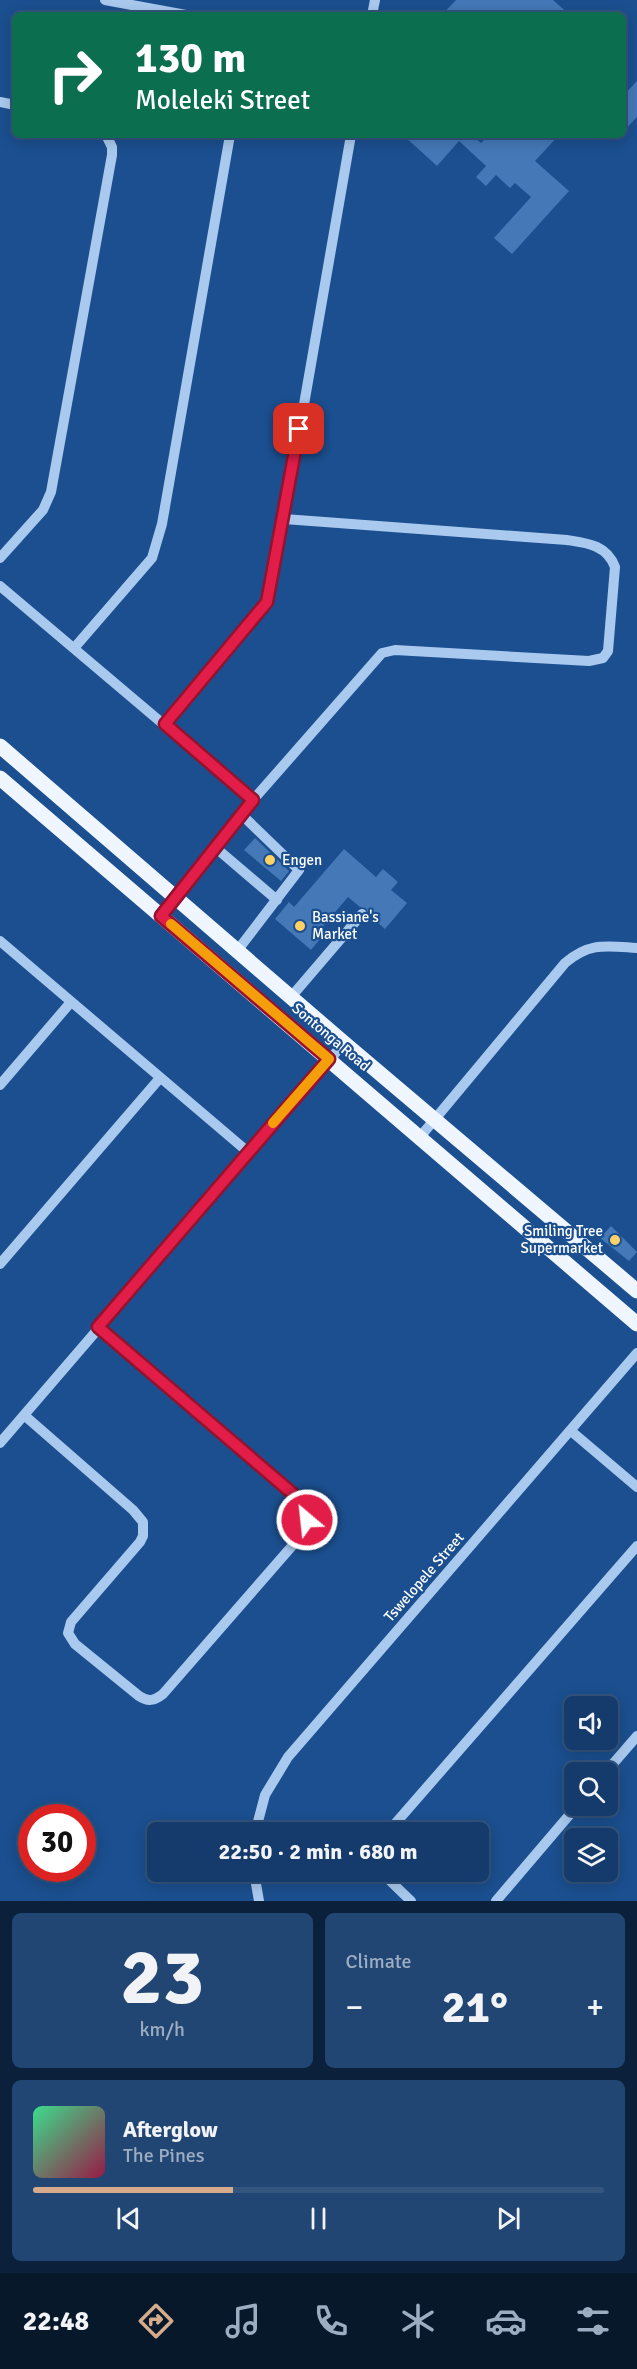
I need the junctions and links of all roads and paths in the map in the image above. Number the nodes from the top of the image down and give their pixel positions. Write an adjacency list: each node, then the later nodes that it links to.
1 (105, 0): 2 (street)
2 (170, 12)
3 (108, 138): 7 (street)
4 (229, 138): 9 (street)
5 (350, 138): 6 (street)
6 (284, 519): 10 (street); 13 (street)
7 (0, 558)
8 (0, 586): 9 (street)
9 (75, 648): 10 (street)
10 (165, 724): 13 (street)
11 (0, 746): 16 (main road, Sontonga Road)
12 (0, 778): 19 (main road, Sontonga Road)
13 (253, 800): 14 (street)
14 (242, 815): 15 (street); 17 (street)
15 (216, 848): 16 (street); 17 (street)
16 (177, 897): 19 (street); 22 (main road, Sontonga Road)
17 (277, 900): 22 (street)
18 (362, 914): 23 (street)
19 (161, 916): 26 (main road, Sontonga Road)
20 (0, 941): 24 (street)
21 (637, 948): 29 (street)
22 (237, 951): 23 (main road, Sontonga Road)
23 (291, 997): 25 (main road, Sontonga Road)
24 (72, 1002): 27 (street); 28 (street)
25 (344, 1043): 26 (street); 29 (main road, Sontonga Road)
26 (329, 1059): 30 (main road, Sontonga Road); 31 (street)
27 (160, 1078): 31 (street); 32 (street)
28 (0, 1085)
29 (435, 1119): 30 (street); 33 (main road, Sontonga Road)
30 (420, 1137): 34 (main road, Sontonga Road)
31 (248, 1152): 35 (street)
32 (0, 1264)
33 (637, 1291)
34 (637, 1324)
35 (98, 1327): 37 (street); 37 (street)
36 (637, 1353): 38 (street, Tswelopele Street)
37 (24, 1415): 39 (street)
38 (571, 1431): 40 (street); 45 (street, Tswelopele Street)
39 (0, 1443)
40 (637, 1487)
41 (637, 1546): 46 (street)
42 (637, 1736): 43 (street)
43 (615, 1762)
44 (568, 1816): 51 (street)
45 (258, 1822)
46 (397, 1822)
47 (256, 1882): 49 (street)
48 (391, 1882): 50 (street)
49 (258, 1897)
50 (411, 1901)
51 (496, 1901)

